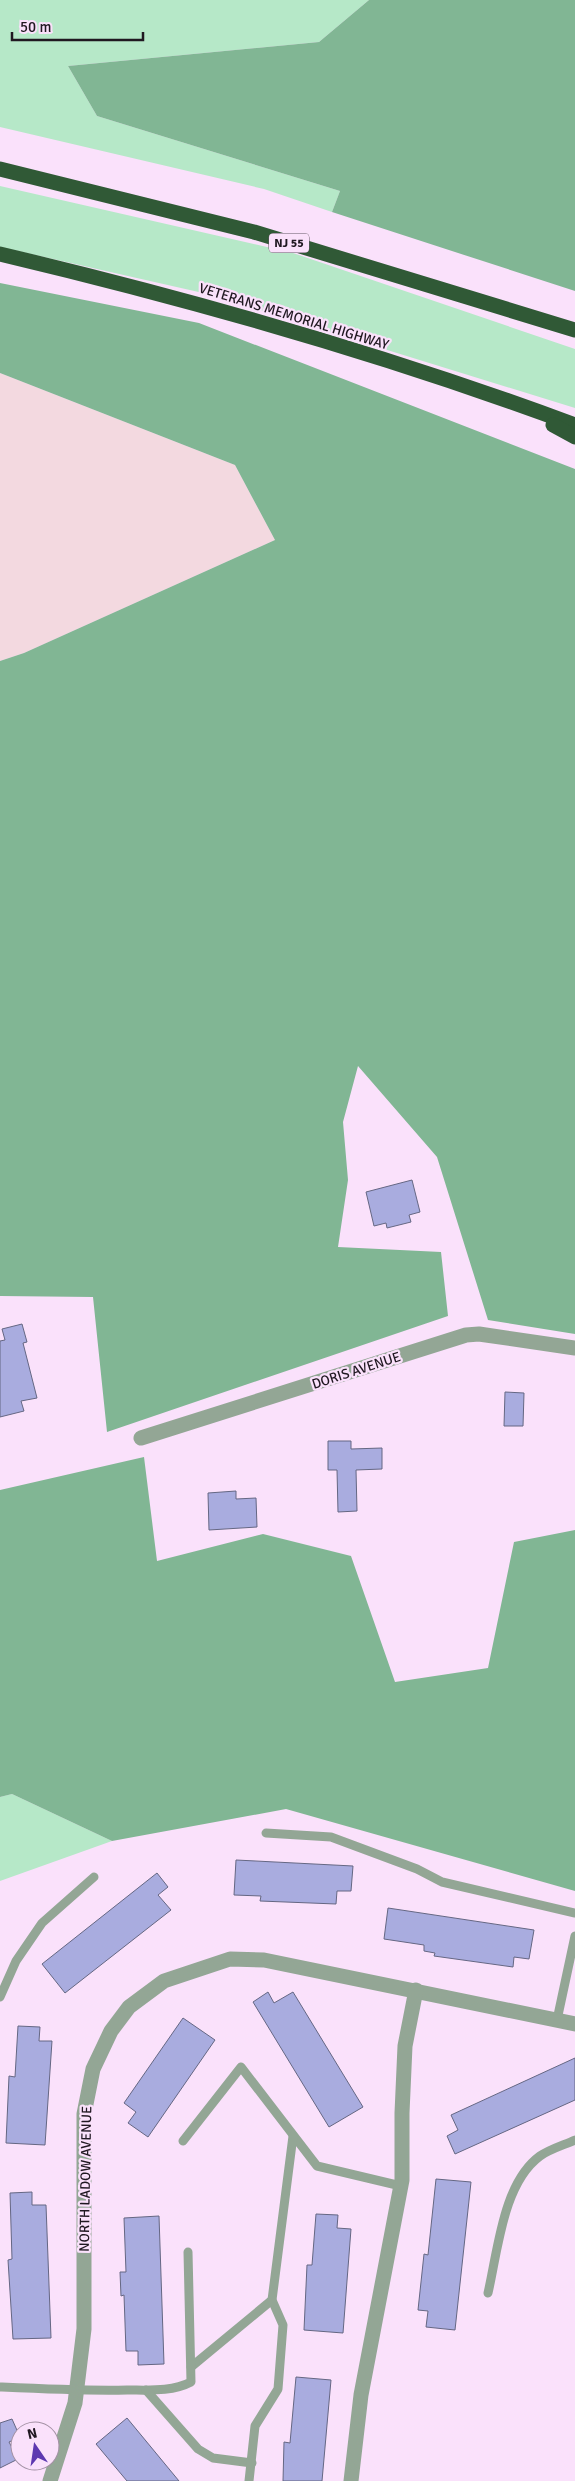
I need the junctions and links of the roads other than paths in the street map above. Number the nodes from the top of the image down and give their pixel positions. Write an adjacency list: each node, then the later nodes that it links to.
1 (0, 169): 3 (highway, NJ 55)
2 (0, 254): 4 (highway, VETERANS MEMORIAL HIGHWAY)
3 (575, 330)
4 (508, 401): 5 (highway, VETERANS MEMORIAL HIGHWAY); 6 (highway)
5 (575, 425)
6 (575, 436)
7 (575, 1348): 8 (street, DORIS AVENUE)
8 (141, 1438)
9 (266, 1833): 11 (lane)
10 (94, 1877): 14 (lane)
11 (575, 1913)
12 (575, 1936): 15 (lane)
13 (416, 1990): 15 (street, NORTH LADOW AVENUE); 20 (street); 27 (street, NORTH LADOW AVENUE)
14 (0, 1997)
15 (558, 2020): 16 (street, NORTH LADOW AVENUE)
16 (575, 2024)
17 (293, 2136): 19 (lane); 20 (lane); 23 (lane)
18 (575, 2140): 22 (lane)
19 (183, 2141)
20 (401, 2186): 31 (street)
21 (188, 2252): 24 (lane)
22 (488, 2293)
23 (272, 2300): 24 (lane); 28 (lane)
24 (191, 2367): 26 (lane)
25 (0, 2387): 27 (lane)
26 (146, 2390): 27 (lane); 28 (lane)
27 (76, 2391): 29 (street, NORTH LADOW AVENUE)
28 (252, 2462): 30 (lane)
29 (50, 2481)
30 (249, 2481)
31 (351, 2481)

